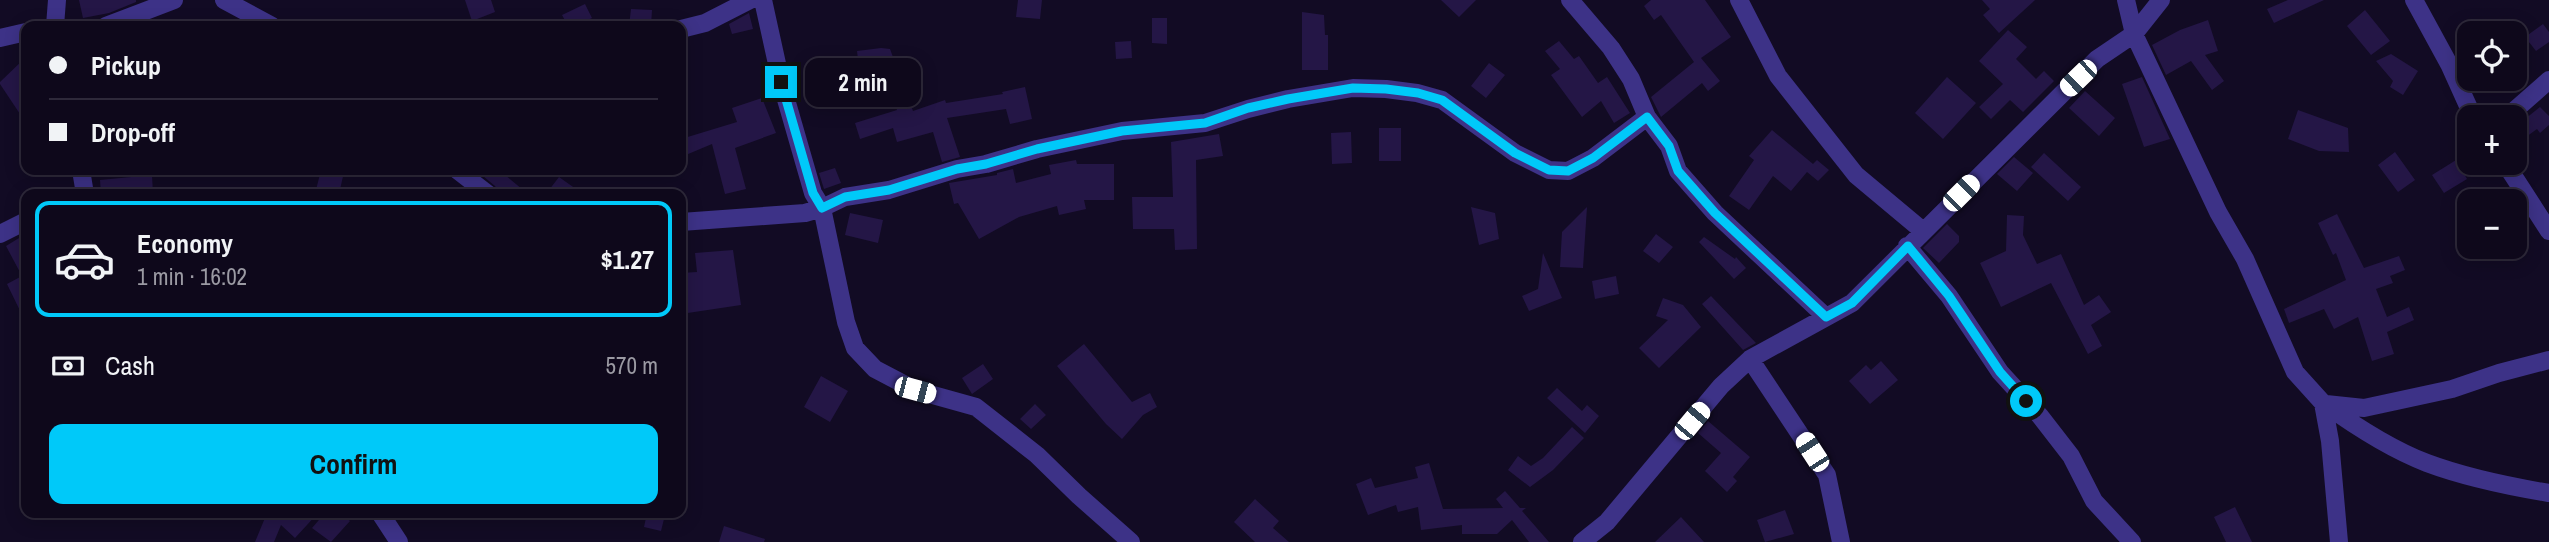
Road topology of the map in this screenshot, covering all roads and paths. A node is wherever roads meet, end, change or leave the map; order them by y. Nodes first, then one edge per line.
1 (57, 0) edge
2 (174, 0) edge
3 (224, 0) edge
4 (750, 0) edge
5 (763, 0) edge
6 (1570, 0) edge
7 (1739, 0) edge
8 (2126, 0) edge
9 (2161, 0) edge
10 (2414, 0) edge
11 (55, 21) edge
12 (119, 21) edge
13 (263, 21) edge
14 (686, 28) edge
15 (1, 32) edge
16 (21, 32) edge
17 (2134, 34) junction
18 (2549, 80) edge
19 (2468, 105) edge
20 (2521, 105) edge
21 (1647, 117) junction
22 (463, 175) edge
23 (2513, 175) edge
24 (482, 189) edge
25 (822, 208) junction
26 (686, 222) edge
27 (21, 224) edge
28 (1923, 231) junction
29 (2549, 231) edge
30 (0, 234) edge
31 (1908, 246) junction
32 (1826, 317) junction
33 (1750, 359) junction
34 (2549, 360) edge
35 (2323, 403) junction
36 (2549, 493) edge
37 (383, 518) edge
38 (399, 542) edge
39 (1131, 542) edge
40 (1582, 542) edge
41 (1841, 542) edge
42 (2132, 542) edge
43 (2339, 542) edge

1 - 11 street
2 - 12 street
3 - 13 street
4 - 14 street
5 - 25 street
6 - 21 street
7 - 28 street
8 - 17 street
9 - 17 street
10 - 19 street
15 - 16 street
17 - 28 street
17 - 35 street
18 - 20 street
21 - 25 street
21 - 32 street
22 - 24 street
23 - 29 street
25 - 26 street
25 - 39 street
27 - 30 street
28 - 31 street
31 - 32 street
31 - 42 street
32 - 33 street
33 - 40 street
33 - 41 street
34 - 35 street
35 - 36 street
35 - 43 street
37 - 38 street

